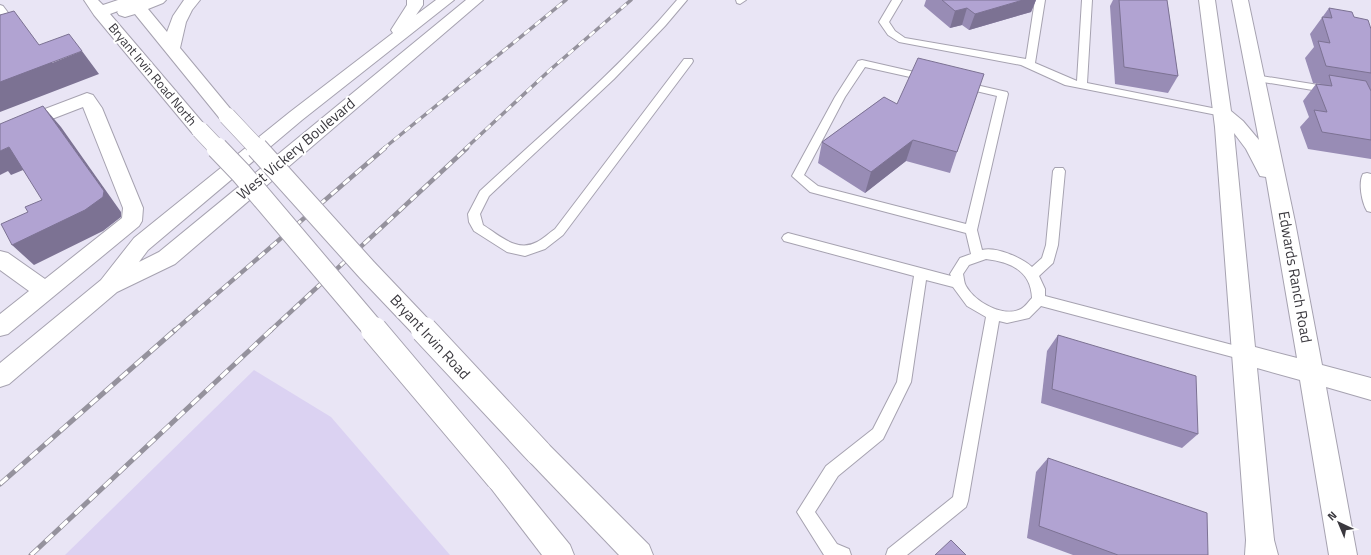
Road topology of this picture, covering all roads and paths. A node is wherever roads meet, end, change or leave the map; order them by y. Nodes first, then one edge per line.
1 (158, 0) edge
2 (192, 0) edge
3 (415, 0) edge
4 (446, 0) edge
5 (475, 0) edge
6 (682, 0) edge
7 (897, 0) edge
8 (1040, 0) edge
9 (1087, 0) edge
10 (1207, 0) edge
11 (1240, 0) edge
12 (135, 4) edge
13 (0, 8) edge
14 (99, 10) edge
15 (0, 28) edge
16 (172, 47) junction
17 (688, 61) dead end
18 (1030, 64) junction
19 (1255, 78) junction
20 (940, 80) edge
21 (340, 84) junction
22 (956, 84) edge
23 (1082, 85) junction
24 (1340, 92) edge
25 (1222, 113) junction
26 (227, 116) joint
27 (0, 133) edge
28 (1059, 172) dead end
29 (1371, 178) edge
30 (1280, 196) junction
31 (1371, 208) edge
32 (971, 230) junction
33 (788, 238) dead end
34 (977, 255) junction
35 (0, 259) edge
36 (921, 273) junction
37 (1032, 275) junction
38 (958, 283) junction
39 (109, 286) junction
40 (46, 290) junction
41 (1039, 300) junction
42 (993, 314) junction
43 (0, 327) edge
44 (1244, 354) junction
45 (1312, 372) junction
46 (0, 377) edge
47 (1371, 389) edge
48 (1261, 550) edge
49 (560, 555) edge
50 (639, 555) edge
51 (843, 555) edge
52 (894, 555) edge
53 (1343, 555) edge

1 - 12 main road
2 - 16 main road
3 - 21 main road
4 - 21 main road, West Vickery Boulevard
5 - 39 main road, West Vickery Boulevard
6 - 17 lane
7 - 18 lane
8 - 18 lane
9 - 23 lane
10 - 25 main road
11 - 19 main road, Edwards Ranch Road
12 - 14 main road
12 - 16 main road, Bryant Irvin Road North
13 - 15 lane
14 - 49 main road, Bryant Irvin Road North, bridge
16 - 26 main road, Bryant Irvin Road North
18 - 23 lane
19 - 24 lane
19 - 30 main road, Edwards Ranch Road
20 - 32 lane
21 - 39 main road, West Vickery Boulevard
22 - 32 lane
23 - 25 lane
25 - 30 main road
25 - 44 main road
26 - 50 main road, Bryant Irvin Road, bridge
27 - 40 main road
28 - 37 lane
29 - 31 lane
30 - 45 main road, Edwards Ranch Road
32 - 34 lane
33 - 36 lane
34 - 37 lane
34 - 38 lane
35 - 40 main road
36 - 38 lane
36 - 51 lane
37 - 41 lane
38 - 42 lane
39 - 46 main road, West Vickery Boulevard
40 - 43 main road
41 - 42 lane
41 - 44 lane
42 - 52 lane
44 - 45 main road
44 - 48 main road
45 - 47 main road
45 - 53 main road, Edwards Ranch Road

